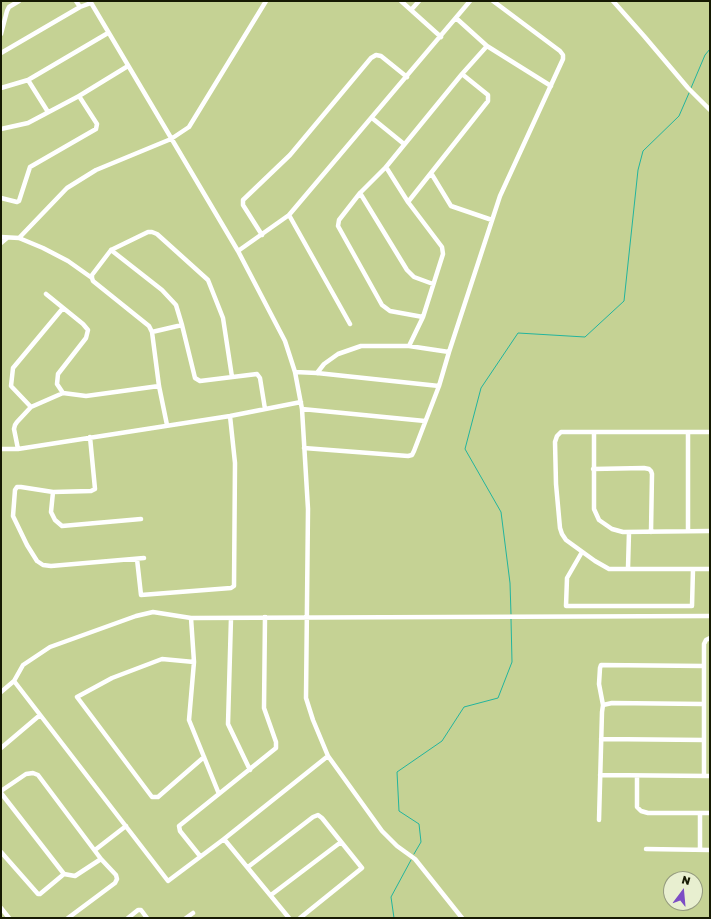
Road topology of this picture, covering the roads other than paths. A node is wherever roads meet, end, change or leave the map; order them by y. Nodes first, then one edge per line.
1 (19, 1) edge
2 (76, 1) edge
3 (266, 1) edge
4 (401, 1) edge
5 (419, 1) edge
6 (470, 1) edge
7 (493, 1) edge
8 (613, 1) edge
9 (91, 2) edge
10 (80, 7) junction
11 (411, 10) junction
12 (456, 18) junction
13 (108, 33) junction
14 (1, 34) edge
15 (441, 37) junction
16 (487, 46) junction
17 (1, 53) edge
18 (128, 66) junction
19 (462, 74) junction
20 (407, 77) junction
21 (28, 80) junction
22 (551, 86) junction
23 (1, 88) edge
24 (79, 96) junction
25 (710, 110) edge
26 (48, 112) junction
27 (372, 118) junction
28 (1, 129) edge
29 (170, 139) junction
30 (404, 144) junction
31 (386, 167) junction
32 (431, 173) junction
33 (360, 193) junction
34 (1, 198) edge
35 (408, 202) junction
36 (289, 215) junction
37 (492, 220) junction
38 (262, 235) junction
39 (1, 237) edge
40 (7, 238) junction
41 (19, 238) junction
42 (1, 244) edge
43 (111, 250) junction
44 (238, 251) junction
45 (92, 278) junction
46 (433, 284) junction
47 (46, 294) dead end
48 (63, 308) junction
49 (423, 317) junction
50 (350, 324) dead end
51 (182, 325) junction
52 (152, 332) junction
53 (409, 346) junction
54 (449, 352) junction
55 (295, 372) junction
56 (317, 373) junction
57 (232, 377) junction
58 (159, 386) junction
59 (439, 386) junction
60 (63, 393) junction
61 (301, 402) junction
62 (31, 407) junction
63 (265, 409) junction
64 (302, 409) junction
65 (230, 416) junction
66 (425, 421) junction
67 (167, 425) junction
68 (594, 432) junction
69 (710, 432) edge
70 (688, 433) junction
71 (90, 437) junction
72 (304, 448) junction
73 (1, 449) edge
74 (18, 449) junction
75 (593, 469) junction
76 (53, 492) junction
77 (141, 519) dead end
78 (688, 531) junction
79 (710, 531) edge
80 (629, 532) junction
81 (651, 532) junction
82 (582, 552) junction
83 (144, 558) dead end
84 (137, 559) junction
85 (628, 568) junction
86 (693, 568) junction
87 (710, 569) edge
88 (566, 606) junction
89 (565, 616) junction
90 (710, 616) edge
91 (265, 617) junction
92 (191, 618) junction
93 (231, 618) junction
94 (308, 618) junction
95 (710, 638) edge
96 (194, 662) junction
97 (704, 666) junction
98 (14, 681) junction
99 (1, 692) edge
100 (704, 704) junction
101 (603, 705) junction
102 (40, 715) junction
103 (601, 739) junction
104 (704, 740) junction
105 (1, 748) edge
106 (328, 756) junction
107 (204, 758) junction
108 (250, 770) junction
109 (600, 775) junction
110 (637, 776) junction
111 (704, 776) junction
112 (710, 776) edge
113 (1, 792) edge
114 (219, 794) junction
115 (700, 813) junction
116 (710, 813) edge
117 (599, 820) dead end
118 (126, 826) junction
119 (224, 839) junction
120 (341, 842) junction
121 (646, 849) dead end
122 (95, 850) junction
123 (700, 850) junction
124 (710, 850) edge
125 (1, 852) edge
126 (200, 856) junction
127 (101, 859) junction
128 (248, 868) junction
129 (64, 874) junction
130 (271, 895) junction
131 (1, 908) edge
132 (193, 913) dead end
133 (9, 918) edge
134 (68, 918) edge
135 (128, 918) edge
136 (147, 918) edge
137 (186, 918) edge
138 (289, 918) edge
139 (300, 918) edge
140 (462, 918) edge

1 - 14 street
2 - 10 street
3 - 29 street
4 - 11 street
5 - 11 street
6 - 12 street
7 - 22 street
8 - 25 street
9 - 10 street
9 - 13 street
10 - 17 street
11 - 15 street
12 - 15 street
12 - 16 street
13 - 18 street
13 - 21 street
15 - 20 street
16 - 19 street
16 - 22 street
18 - 24 street
18 - 29 street
19 - 30 street
19 - 32 street
20 - 27 street
20 - 38 street
21 - 23 street
21 - 26 street
22 - 37 street
24 - 26 street
24 - 34 street
26 - 28 street
27 - 30 street
27 - 36 street
29 - 41 street
29 - 44 street
30 - 31 street
31 - 33 street
31 - 35 street
32 - 35 street
32 - 37 street
33 - 46 street
33 - 49 street
35 - 46 street
36 - 38 street
36 - 50 street
37 - 54 street
38 - 44 street
39 - 40 street
40 - 41 street
40 - 42 street
41 - 45 street
43 - 45 street
43 - 51 street
43 - 57 street
44 - 55 street
45 - 52 street
46 - 49 street
47 - 48 street
48 - 60 street
48 - 62 street
49 - 53 street
51 - 52 street
51 - 57 street
52 - 58 street
53 - 54 street
53 - 56 street
54 - 59 street
55 - 56 street
55 - 61 street
56 - 59 street
57 - 63 street
58 - 60 street
58 - 67 street
59 - 66 street
60 - 62 street
61 - 63 street
61 - 64 street
62 - 74 street
63 - 65 street
64 - 66 street
64 - 72 street
65 - 67 street
65 - 84 street
66 - 72 street
67 - 71 street
68 - 70 street
68 - 75 street
68 - 82 street
69 - 70 street
70 - 78 street
71 - 74 street
71 - 76 street
72 - 94 street
73 - 74 street
75 - 80 street
75 - 81 street
76 - 77 street
76 - 84 street
78 - 79 street
78 - 81 street
80 - 81 street
80 - 85 street
82 - 85 street
82 - 88 street
83 - 84 street
85 - 86 street
86 - 87 street
86 - 88 street
88 - 89 street
89 - 90 street
89 - 94 street
91 - 93 street
91 - 94 street
91 - 108 street
92 - 93 street
92 - 96 street
92 - 98 street
93 - 108 street
94 - 106 street
95 - 97 street
96 - 107 street
96 - 107 street
97 - 100 street
97 - 101 street
98 - 99 street
98 - 102 street
100 - 101 street
100 - 104 street
101 - 103 street
102 - 105 street
102 - 118 street
103 - 104 street
103 - 109 street
104 - 111 street
106 - 119 street
106 - 140 street
107 - 114 street
108 - 114 street
109 - 110 street
109 - 117 street
110 - 111 street
110 - 115 street
111 - 112 street
113 - 122 street
113 - 129 street
114 - 126 street
115 - 116 street
115 - 123 street
118 - 122 street
118 - 126 street
119 - 126 street
119 - 128 street
120 - 128 street
120 - 130 street
120 - 139 street
121 - 123 street
122 - 127 street
123 - 124 street
125 - 129 street
127 - 129 street
127 - 134 street
128 - 130 street
130 - 138 street
131 - 133 street
132 - 137 street
135 - 136 street

